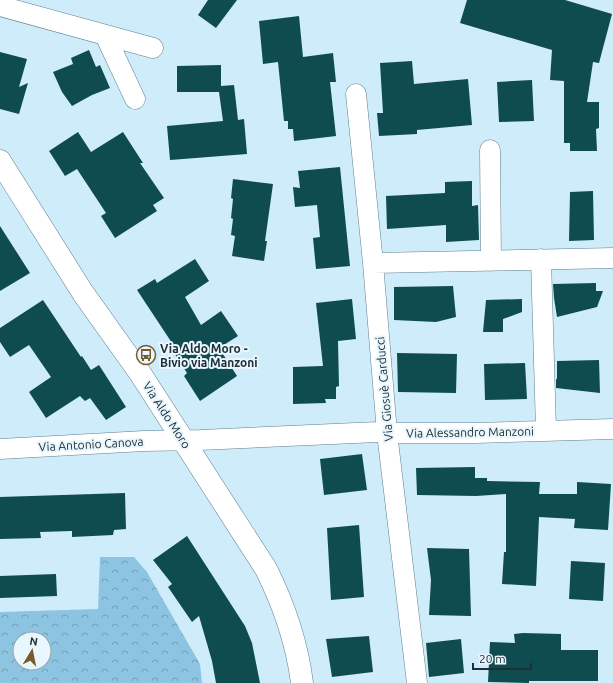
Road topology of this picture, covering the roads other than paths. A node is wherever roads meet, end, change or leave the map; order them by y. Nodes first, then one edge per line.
1 (0, 6) edge
2 (106, 35) junction
3 (153, 48) dead end
4 (356, 94) dead end
5 (136, 99) dead end
6 (490, 150) dead end
7 (0, 161) edge
8 (612, 252) edge
9 (541, 259) junction
10 (491, 261) junction
11 (373, 263) junction
12 (613, 428) edge
13 (546, 430) junction
14 (387, 433) junction
15 (183, 441) junction
16 (0, 448) edge
17 (302, 683) edge
18 (418, 683) edge

1 - 2 street
2 - 3 street
2 - 5 street
4 - 11 street, Via Giosuè Carducci
6 - 10 street
7 - 15 street, Via Aldo Moro
8 - 9 street
9 - 10 street
9 - 13 street
10 - 11 street
11 - 14 street, Via Giosuè Carducci
12 - 13 street, Via Alessandro Manzoni
13 - 14 street, Via Alessandro Manzoni
14 - 15 street, Via Alessandro Manzoni
14 - 18 street, Via Giosuè Carducci
15 - 16 street, Via Antonio Canova
15 - 17 street, Via Aldo Moro

